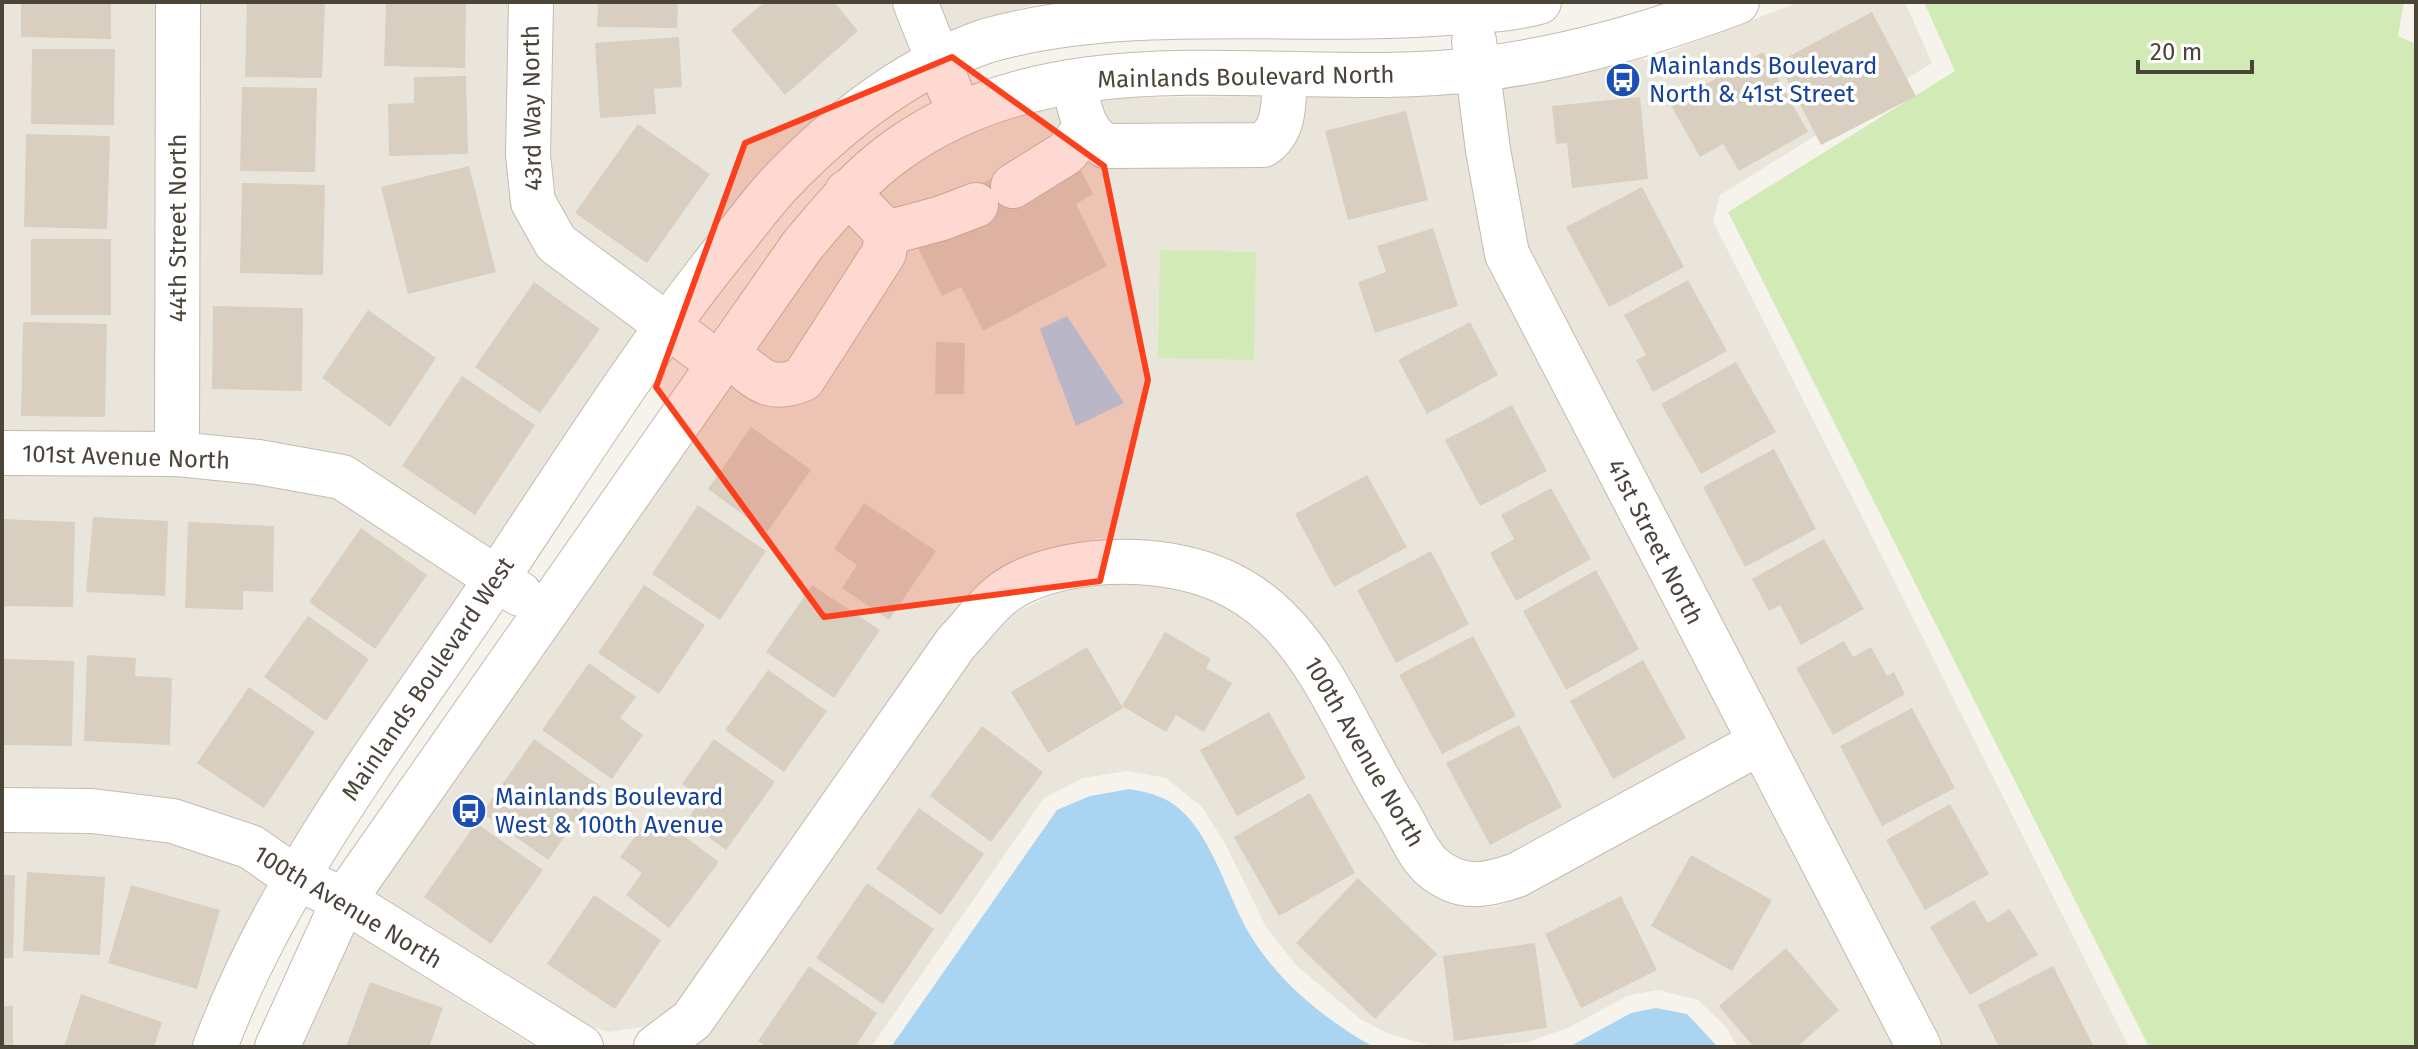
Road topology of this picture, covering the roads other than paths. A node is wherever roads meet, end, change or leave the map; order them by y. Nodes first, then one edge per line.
1 (178, 2) edge
2 (531, 2) edge
3 (915, 2) edge
4 (1539, 2) edge
5 (1737, 2) edge
6 (1242, 9) edge
7 (1469, 12) junction
8 (1650, 17) edge
9 (939, 61) junction
10 (1478, 70) junction
11 (1242, 74) junction
12 (1285, 74) junction
13 (1074, 82) junction
14 (960, 114) junction
15 (1086, 128) junction
16 (847, 192) junction
17 (887, 233) junction
18 (666, 325) junction
19 (723, 359) junction
20 (2, 453) edge
21 (177, 454) junction
22 (497, 578) junction
23 (546, 610) junction
24 (1759, 743) junction
25 (2, 810) edge
26 (294, 877) junction
27 (344, 900) junction
28 (215, 1047) edge
29 (277, 1047) edge
30 (581, 1047) edge
31 (656, 1047) edge
32 (1919, 1047) edge

1 - 21 street, 44th Street North
2 - 18 street, 43rd Way North
3 - 9 street
4 - 7 street
5 - 8 street, Mainlands Boulevard North
6 - 7 street
6 - 9 street
6 - 11 street
7 - 10 street, 41st Street North
8 - 10 street, Mainlands Boulevard North
9 - 14 street
9 - 18 street
10 - 12 street, Mainlands Boulevard North
10 - 24 street, 41st Street North
11 - 12 street, Mainlands Boulevard North
11 - 13 street, Mainlands Boulevard North
12 - 15 street
13 - 14 street, Mainlands Boulevard North
13 - 15 street
14 - 16 street, Mainlands Boulevard North
15 - 17 street
16 - 17 street
16 - 19 street, Mainlands Boulevard North
17 - 19 street, 43rd Way North
18 - 19 street, 43rd Way North
18 - 22 street, Mainlands Boulevard West
19 - 23 street
20 - 21 street, 101st Avenue North
21 - 22 street, 101st Avenue North
22 - 23 street, 101st Avenue North
22 - 26 street, Mainlands Boulevard West
23 - 27 street
24 - 31 street, 100th Avenue North
24 - 32 street, 41st Street North
25 - 26 street, 100th Avenue North
26 - 27 street, 100th Avenue North
26 - 28 street, Mainlands Boulevard West
27 - 29 street
27 - 30 street, 100th Avenue North

